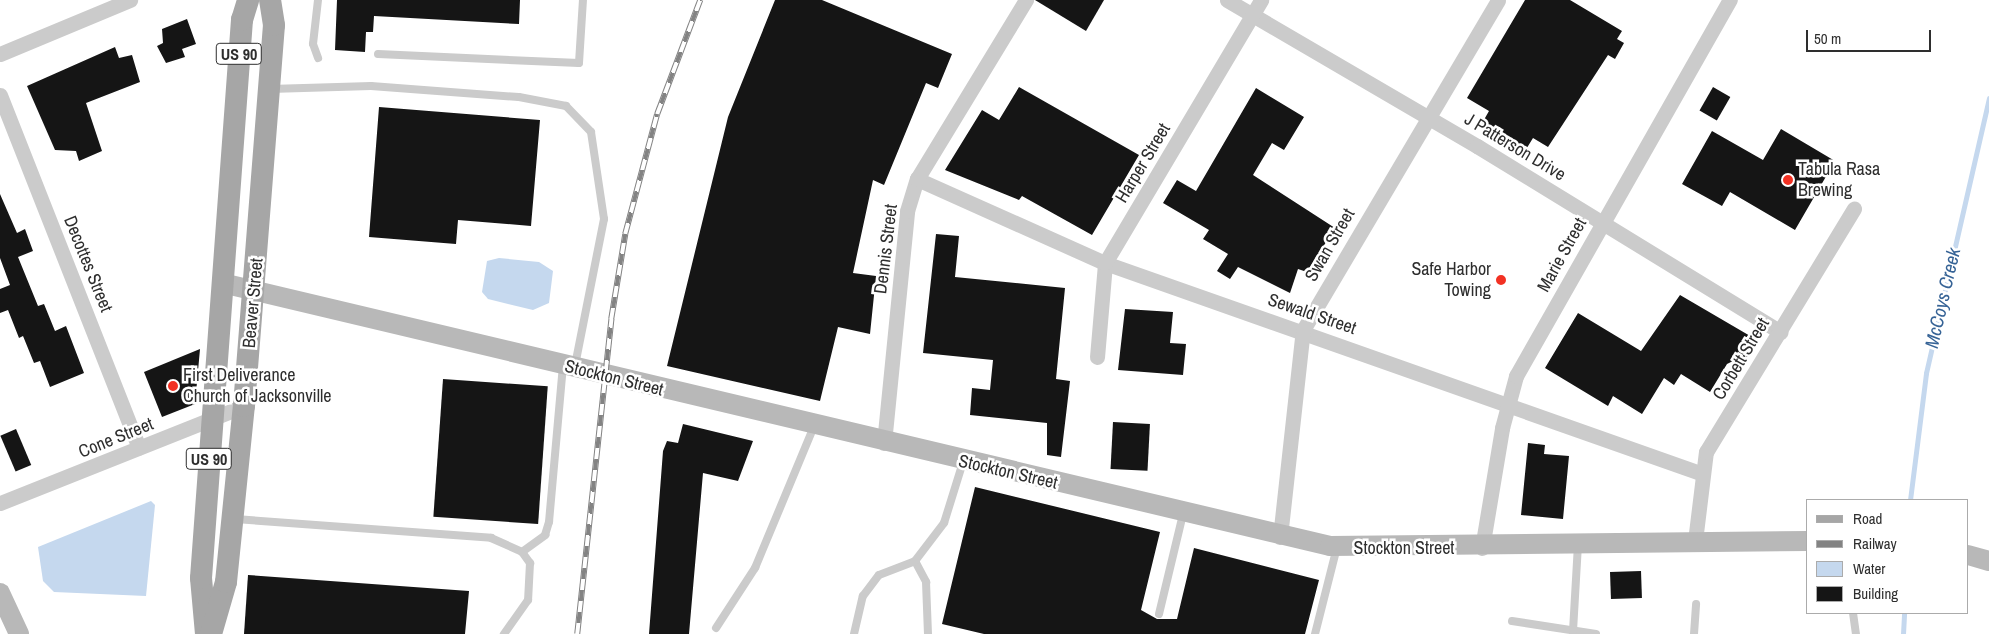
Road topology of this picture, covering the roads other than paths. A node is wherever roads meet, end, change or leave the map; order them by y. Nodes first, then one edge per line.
1 (130, 0) edge
2 (248, 0) edge
3 (270, 0) edge
4 (318, 0) edge
5 (583, 0) edge
6 (1026, 0) edge
7 (1227, 0) edge
8 (1261, 0) edge
9 (1498, 0) edge
10 (1730, 0) edge
11 (1252, 14) junction
12 (0, 54) edge
13 (378, 54) dead end
14 (318, 58) dead end
15 (270, 89) junction
16 (0, 96) edge
17 (1428, 117) junction
18 (917, 179) junction
19 (1854, 209) dead end
20 (1602, 222) junction
21 (1105, 263) junction
22 (222, 283) junction
23 (254, 291) junction
24 (1303, 330) junction
25 (1780, 332) junction
26 (1097, 357) dead end
27 (569, 367) junction
28 (1506, 405) junction
29 (244, 406) junction
30 (211, 421) junction
31 (814, 426) junction
32 (884, 443) junction
33 (139, 448) junction
34 (964, 462) junction
35 (1700, 472) junction
36 (0, 503) edge
37 (1183, 514) junction
38 (205, 516) junction
39 (233, 519) junction
40 (1280, 537) junction
41 (1695, 541) junction
42 (1806, 541) edge
43 (1578, 545) junction
44 (1337, 547) junction
45 (1482, 548) junction
46 (522, 552) junction
47 (1969, 555) edge
48 (915, 561) junction
49 (1989, 561) edge
50 (0, 593) edge
51 (1696, 604) dead end
52 (1159, 614) dead end
53 (1853, 614) edge
54 (1512, 622) dead end
55 (716, 628) dead end
56 (1573, 631) junction
57 (19, 634) edge
58 (206, 634) edge
59 (212, 634) edge
60 (504, 634) edge
61 (854, 634) edge
62 (928, 634) edge
63 (1315, 634) edge
64 (1596, 634) edge
65 (1694, 634) edge
66 (1856, 634) edge

1 - 12 street
2 - 22 main road, Beaver Street / US 90
3 - 15 main road, Beaver Street / US 90
4 - 14 lane
5 - 13 lane
6 - 18 street, Dennis Street
7 - 11 street, J Patterson Drive
8 - 11 street, Harper Street
9 - 17 street, Swan Street
10 - 20 street, Marie Street
11 - 17 street, J Patterson Drive
11 - 21 street, Harper Street
15 - 23 main road, Beaver Street / US 90
15 - 27 lane
16 - 33 street, Decottes Street
17 - 20 street, J Patterson Drive
17 - 24 street, Swan Street
18 - 21 street, Sewald Street
18 - 32 street, Dennis Street
19 - 25 street, Corbett Street
20 - 25 street, J Patterson Drive
20 - 28 street, Marie Street
21 - 24 street, Sewald Street
21 - 26 street, Harper Street
22 - 23 main road, Stockton Street
22 - 30 main road, Beaver Street / US 90
23 - 27 main road, Stockton Street
23 - 29 main road, Beaver Street / US 90
24 - 28 street, Sewald Street
24 - 40 street, Swan Street
25 - 35 street, Corbett Street
27 - 31 main road, Stockton Street
27 - 46 lane
28 - 35 street, Sewald Street
28 - 45 street, Marie Street
29 - 30 street, Cone Street
29 - 39 main road, Beaver Street / US 90
30 - 33 street, Cone Street
30 - 38 main road, Beaver Street / US 90
31 - 32 main road, Stockton Street
31 - 55 lane
32 - 34 main road, Stockton Street
33 - 36 street, Cone Street
34 - 37 main road, Stockton Street
34 - 48 lane
35 - 41 street, Corbett Street
37 - 40 main road, Stockton Street
37 - 52 lane
38 - 39 street
38 - 58 main road, Beaver Street / US 90
39 - 46 lane
39 - 59 main road, Beaver Street / US 90
40 - 44 main road, Stockton Street
41 - 42 main road, Stockton Street
41 - 43 main road, Stockton Street
43 - 45 main road, Stockton Street
43 - 56 lane
44 - 45 main road, Stockton Street
44 - 63 lane
46 - 60 lane
47 - 49 main road
48 - 61 lane
48 - 62 lane
50 - 57 main road
51 - 65 lane
53 - 66 lane
54 - 56 lane
56 - 64 lane

